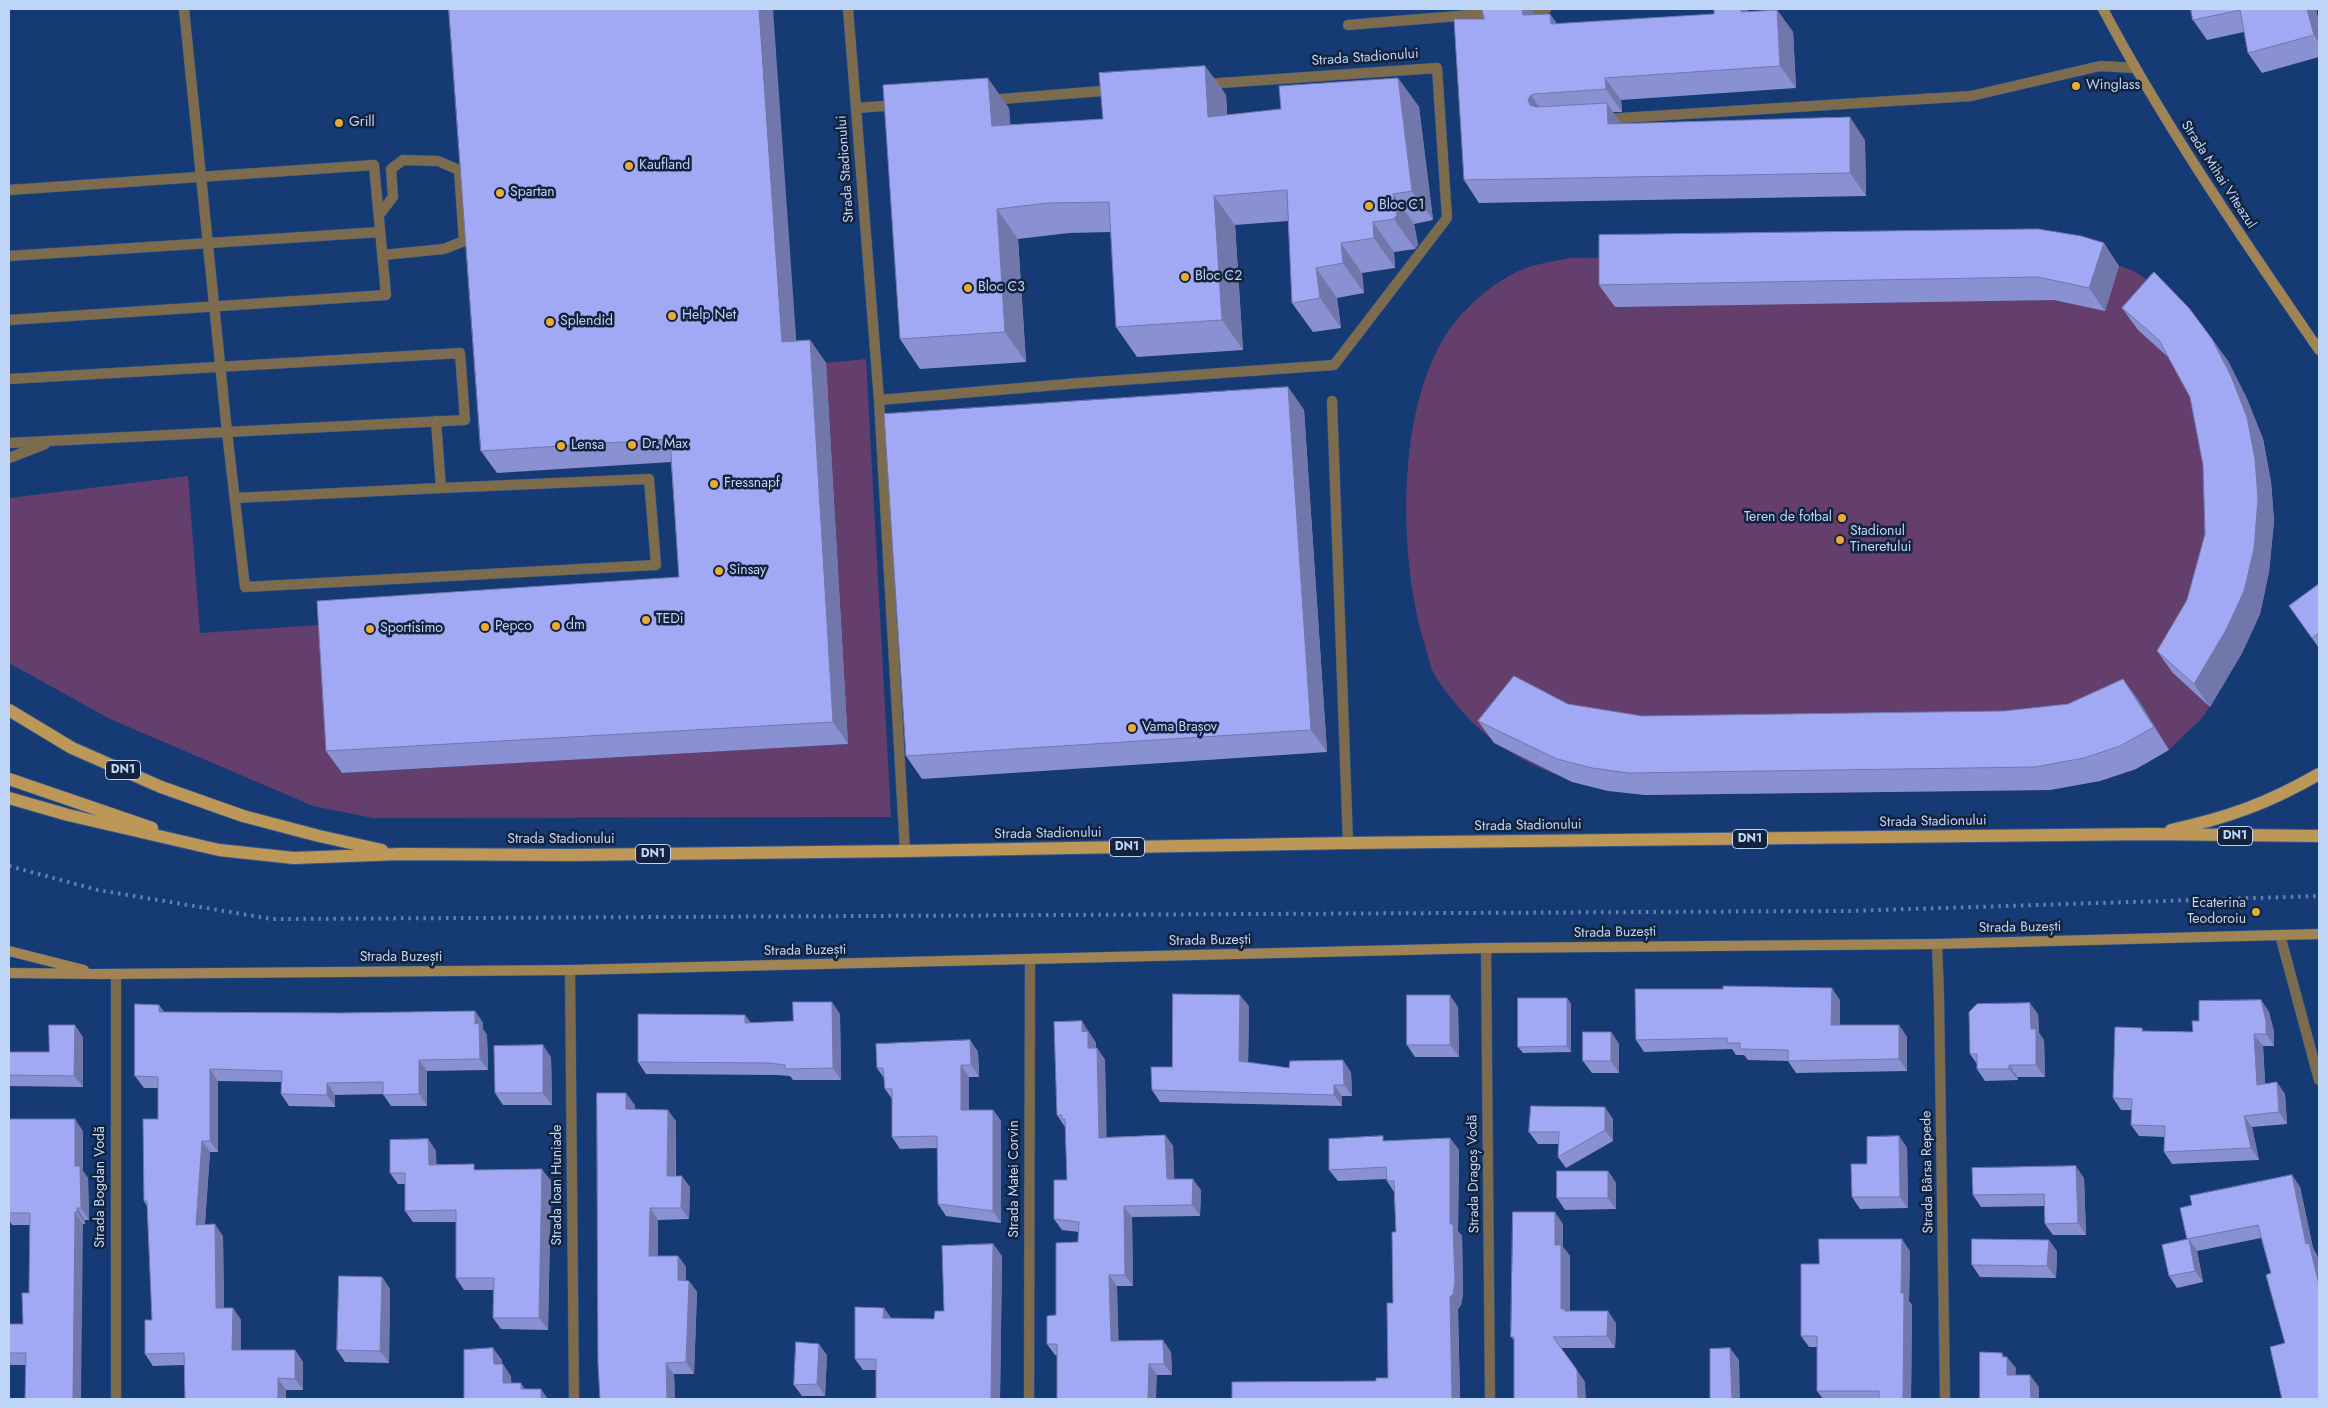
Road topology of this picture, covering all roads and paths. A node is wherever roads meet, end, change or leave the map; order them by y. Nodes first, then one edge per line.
1 (184, 9) edge
2 (848, 9) edge
3 (1546, 9) edge
4 (2103, 9) edge
5 (1348, 24) dead end
6 (2134, 68) junction
7 (1193, 85) edge
8 (1124, 89) edge
9 (975, 100) edge
10 (906, 105) edge
11 (856, 108) junction
12 (1590, 120) edge
13 (202, 176) junction
14 (9, 190) edge
15 (379, 215) junction
16 (380, 232) junction
17 (209, 244) junction
18 (383, 255) junction
19 (9, 256) edge
20 (215, 306) junction
21 (9, 320) edge
22 (2319, 350) edge
23 (221, 366) junction
24 (9, 379) edge
25 (879, 400) junction
26 (1332, 401) dead end
27 (436, 421) junction
28 (227, 432) junction
29 (56, 440) junction
30 (9, 443) edge
31 (9, 458) edge
32 (441, 488) junction
33 (235, 498) junction
34 (9, 710) edge
35 (2319, 774) edge
36 (9, 779) edge
37 (9, 798) edge
38 (2151, 834) junction
39 (2319, 836) edge
40 (1348, 843) junction
41 (218, 850) junction
42 (905, 851) junction
43 (401, 854) junction
44 (2319, 934) edge
45 (2280, 935) junction
46 (1937, 944) junction
47 (1486, 948) junction
48 (9, 951) edge
49 (1030, 959) junction
50 (570, 970) junction
51 (9, 973) edge
52 (102, 974) junction
53 (116, 974) junction
54 (2319, 1080) edge
55 (116, 1399) edge
56 (574, 1399) edge
57 (1030, 1399) edge
58 (1490, 1399) edge
59 (1945, 1399) edge

1 - 13 street
2 - 11 street
3 - 5 street
4 - 6 main road, Strada Mihai Viteazul
6 - 12 street
6 - 22 main road, Strada Mihai Viteazul
7 - 25 street, Strada Stadionului
8 - 9 street
10 - 11 street, Strada Stadionului
11 - 25 street, Strada Stadionului
13 - 14 street
13 - 15 street
13 - 17 street
15 - 16 street
15 - 18 street
16 - 17 street
16 - 18 street
17 - 19 street
17 - 20 street
18 - 20 street
20 - 21 street
20 - 23 street
23 - 24 street
23 - 27 street
23 - 28 street
25 - 42 street, Strada Stadionului
26 - 40 street
27 - 28 street
27 - 32 street
28 - 29 street
28 - 33 street
29 - 30 street
29 - 31 street
32 - 33 street
32 - 33 street
34 - 43 main road, DN1
35 - 38 main road, Strada Stadionului / DN1
36 - 41 main road
37 - 41 main road, DN1
38 - 39 main road, Strada Stadionului / DN1
38 - 40 main road, Strada Stadionului / DN1
40 - 42 main road, Strada Stadionului / DN1
41 - 43 main road, Strada Stadionului / DN1
42 - 43 main road, Strada Stadionului / DN1
44 - 45 main road, Strada Buzești
45 - 46 main road, Strada Buzești
45 - 54 street
46 - 47 main road, Strada Buzești
46 - 59 street, Strada Bârsa Repede
47 - 49 main road, Strada Buzești
47 - 58 street, Strada Dragoș Vodă
48 - 52 main road, Strada Buzești
49 - 50 main road, Strada Buzești
49 - 57 street, Strada Matei Corvin
50 - 53 main road, Strada Buzești
50 - 56 street, Strada Ioan Huniade
51 - 52 main road, Strada Buzești
52 - 53 main road, Strada Buzești
53 - 55 street, Strada Bogdan Vodă

